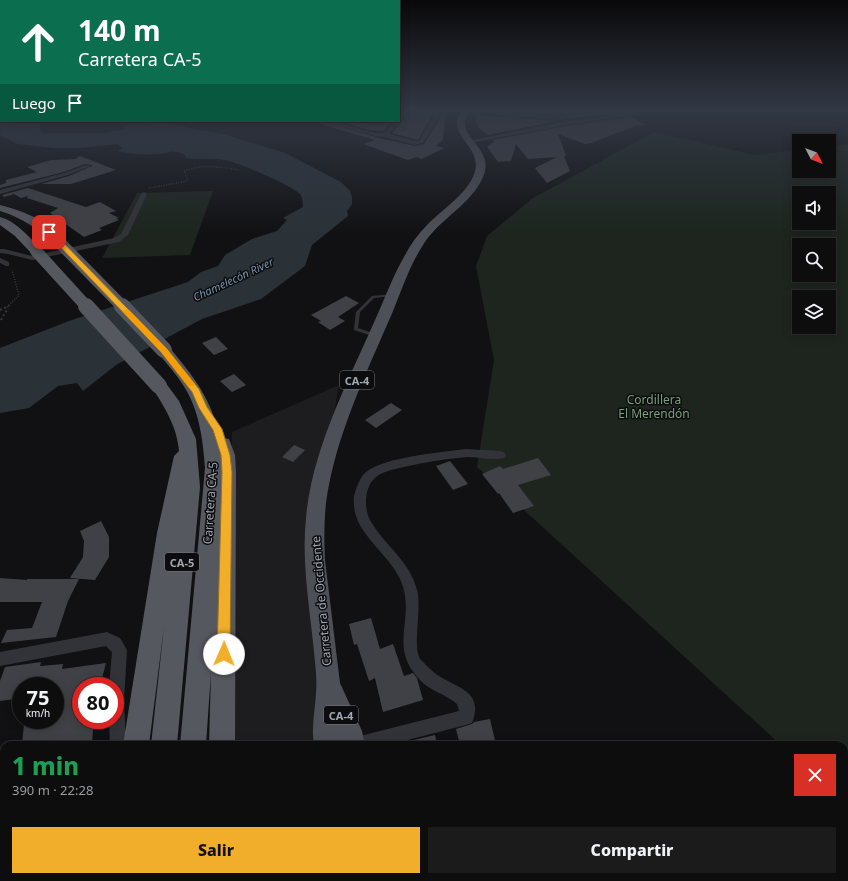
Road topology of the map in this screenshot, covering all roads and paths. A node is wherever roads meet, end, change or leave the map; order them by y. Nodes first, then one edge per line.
1 (478, 152) edge
2 (88, 166) dead end
3 (239, 170) dead end
4 (0, 192) edge
5 (144, 194) joint
6 (0, 208) edge
7 (0, 220) edge
8 (0, 251) edge
9 (3, 262) edge
10 (392, 295) junction
11 (8, 307) junction
12 (0, 310) edge
13 (1, 320) dead end
14 (374, 335) junction
15 (204, 408) junction
16 (187, 440) junction
17 (500, 455) dead end
18 (0, 658) edge
19 (328, 685) junction
20 (118, 741) edge
21 (137, 741) edge
22 (164, 741) edge
23 (192, 741) edge
24 (222, 741) edge
25 (326, 741) edge
26 (351, 741) edge
27 (372, 741) edge

1 - 10 main road, Carretera de Occidente / CA-4
2 - 4 street
3 - 5 path
5 - 8 street
6 - 15 highway, Carretera CA-5 / CA-5, bridge
7 - 16 highway, Carretera CA-5 / CA-5, bridge
9 - 11 path
10 - 14 main road, Carretera de Occidente / CA-4
10 - 14 lane
11 - 12 path
11 - 13 path
14 - 19 main road, Carretera de Occidente / CA-4
15 - 23 highway, Carretera CA-5 / CA-5
15 - 24 highway
16 - 21 highway
16 - 22 highway, Carretera CA-5 / CA-5
17 - 27 street
18 - 20 street
19 - 25 main road, Carretera de Occidente / CA-4
19 - 26 main road, Carretera de Occidente / CA-4

